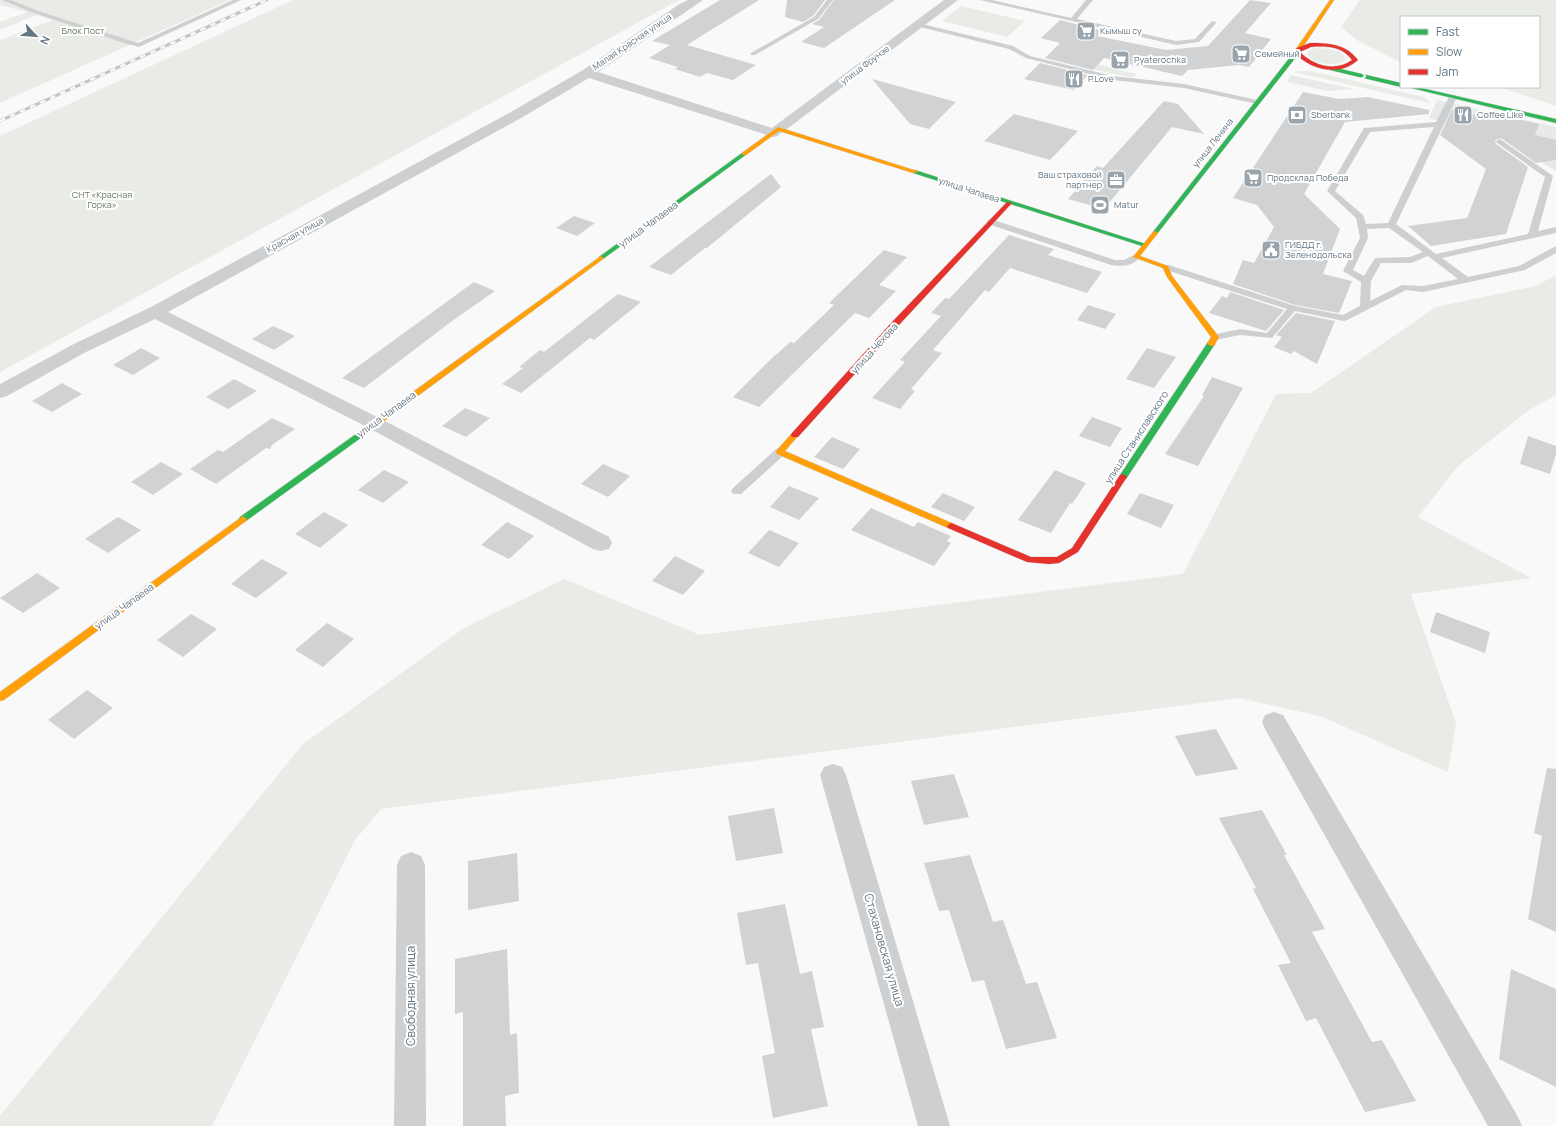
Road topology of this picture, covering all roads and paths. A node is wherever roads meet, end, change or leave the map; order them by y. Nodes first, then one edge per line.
1 (5, 0) edge
2 (238, 0) edge
3 (697, 0) edge
4 (830, 0) edge
5 (952, 0) edge
6 (983, 0) edge
7 (1090, 0) edge
8 (1331, 0) edge
9 (1320, 17) junction
10 (1072, 20) junction
11 (1214, 22) dead end
12 (918, 25) junction
13 (1344, 50) junction
14 (1298, 51) junction
15 (753, 54) dead end
16 (1354, 56) junction
17 (1367, 63) dead end
18 (1321, 66) junction
19 (1284, 67) junction
20 (1388, 72) dead end
21 (588, 73) junction
22 (1400, 77) edge
23 (1400, 85) edge
24 (1414, 88) edge
25 (1426, 88) edge
26 (1441, 94) junction
27 (1453, 97) junction
28 (1257, 102) junction
29 (1556, 122) edge
30 (1439, 124) junction
31 (775, 131) junction
32 (1500, 141) dead end
33 (1553, 176) edge
34 (1009, 203) junction
35 (991, 222) junction
36 (1392, 225) junction
37 (1362, 227) junction
38 (1556, 230) edge
39 (1532, 236) junction
40 (1144, 244) junction
41 (1556, 249) edge
42 (1432, 255) junction
43 (1136, 257) junction
44 (1166, 267) junction
45 (1466, 280) junction
46 (1366, 281) junction
47 (1293, 308) junction
48 (1365, 308) junction
49 (155, 312) junction
50 (1215, 337) junction
51 (0, 392) edge
52 (374, 423) junction
53 (780, 452) junction
54 (737, 491) dead end
55 (601, 543) dead end
56 (0, 697) edge
57 (1274, 722) dead end
58 (833, 775) dead end
59 (412, 865) dead end
60 (410, 1126) edge
61 (934, 1126) edge
62 (1506, 1126) edge

1 - 2 lane
3 - 21 street, Малая Красная улица
4 - 15 lane
5 - 12 street, улица Фрунзе
6 - 10 lane
7 - 10 lane
8 - 9 street, улица Ленина
9 - 13 street
9 - 14 street, улица Ленина
10 - 11 lane
12 - 28 lane
12 - 31 street, улица Фрунзе
13 - 14 street
13 - 16 street
14 - 18 street
14 - 19 street, улица Ленина
16 - 17 street
16 - 18 street
18 - 19 street
18 -> 23 street
19 - 28 street, улица Ленина
20 - 22 street
21 - 31 street, улица Чапаева
21 - 49 street, Красная улица
24 - 26 street
25 - 26 street
26 - 27 street
27 - 29 street
27 - 30 lane
28 - 40 street, улица Ленина
30 - 36 lane
30 - 37 lane
31 - 34 street, улица Чапаева
31 - 52 street, улица Чапаева
32 - 33 lane
33 - 39 lane
34 - 35 street, улица Чехова
34 - 40 street, улица Чапаева
35 - 43 lane
35 - 53 street, улица Чехова
36 - 37 lane
36 - 42 lane
37 - 46 lane
38 - 39 lane
39 - 42 lane
40 - 43 street, улица Ленина
41 - 45 lane
42 - 45 lane
42 - 46 lane
43 - 44 street
44 - 47 lane
44 - 50 street
45 - 48 lane
46 - 48 lane
47 - 48 lane
47 - 50 lane
49 - 51 street, Красная улица
49 - 52 street
50 - 53 street, улица Станиславского
52 - 55 street
52 - 56 street, улица Чапаева
53 - 54 lane, улица Чехова
57 - 62 street
58 - 61 street, Стахановская улица
59 - 60 street, Свободная улица

